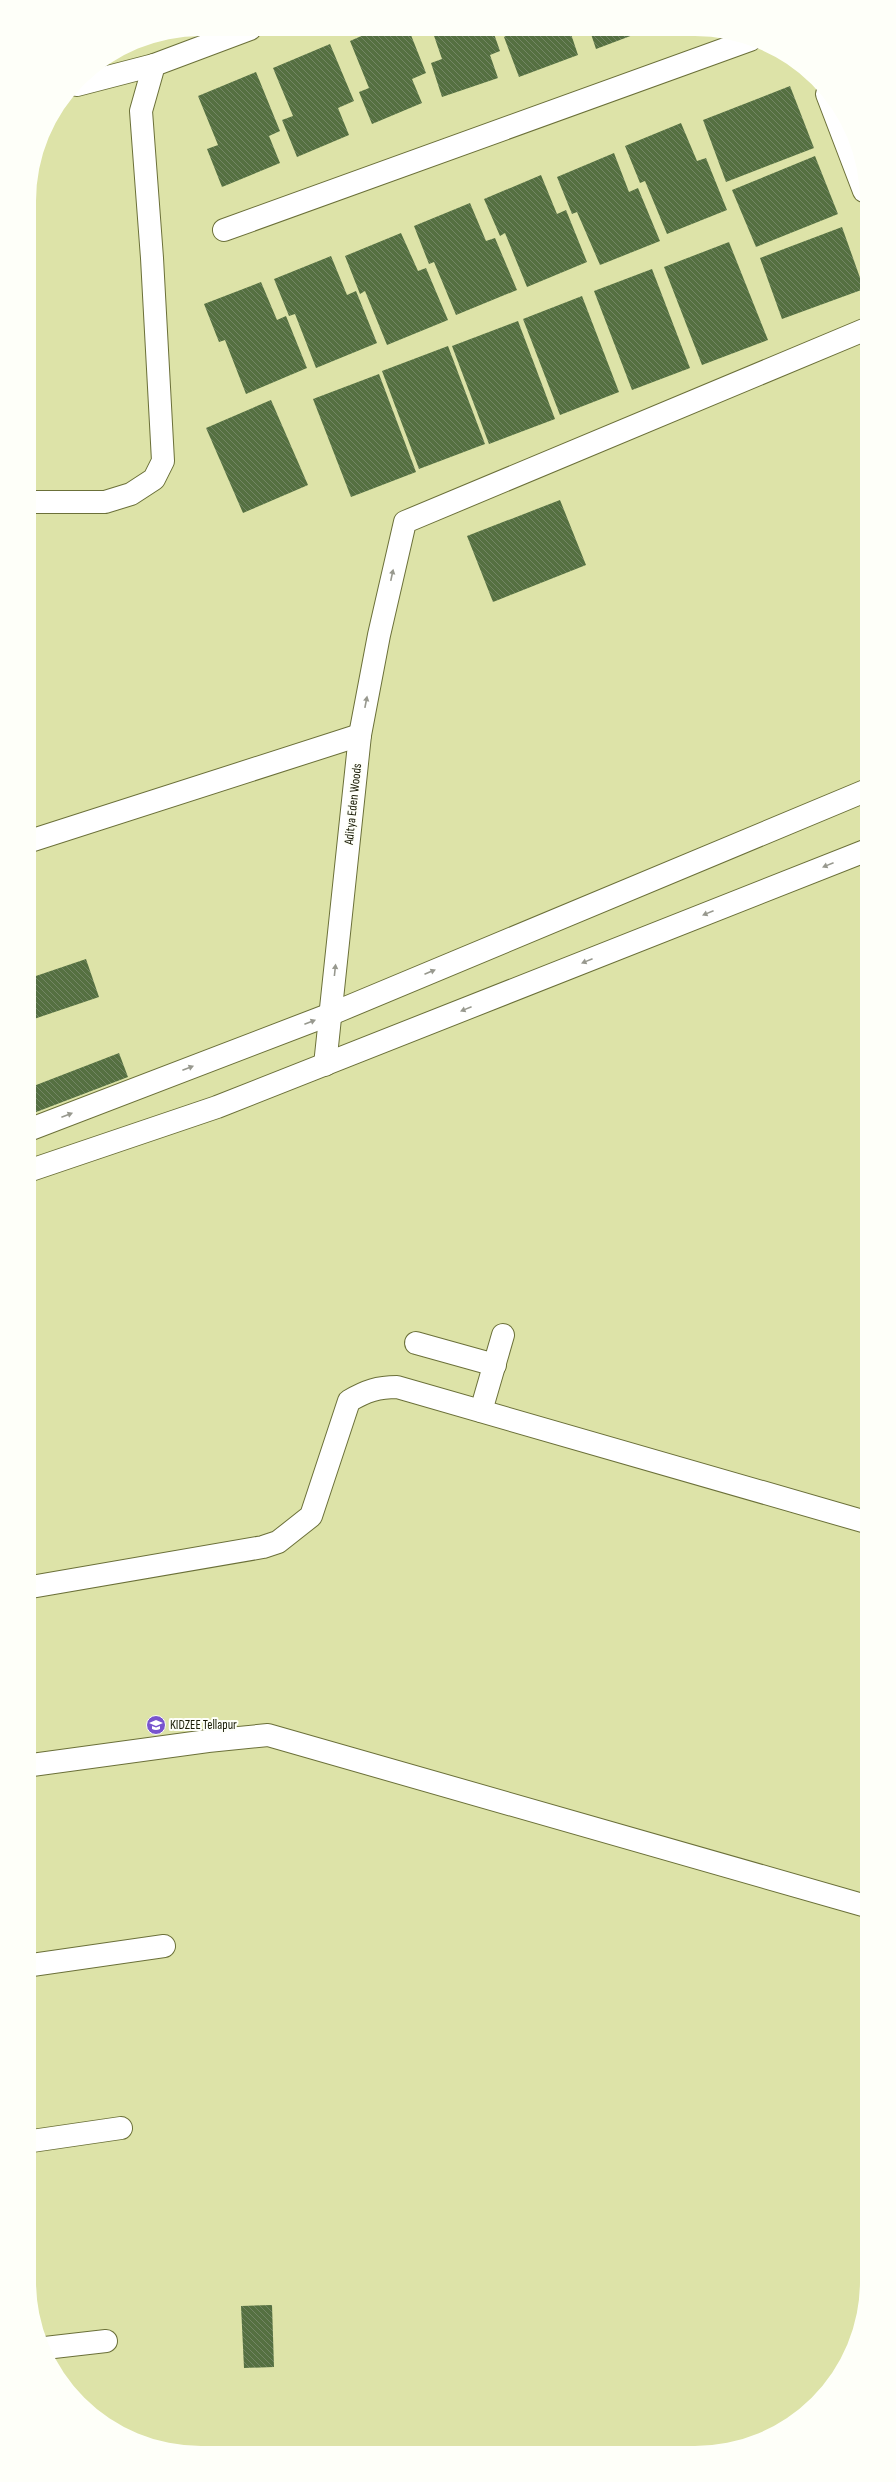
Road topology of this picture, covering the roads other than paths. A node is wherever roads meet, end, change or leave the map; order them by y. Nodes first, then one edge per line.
1 (216, 36) edge
2 (187, 42) edge
3 (742, 43) edge
4 (154, 65) junction
5 (85, 83) edge
6 (834, 111) edge
7 (859, 178) edge
8 (224, 230) dead end
9 (860, 332) edge
10 (36, 502) edge
11 (360, 735) junction
12 (860, 793) edge
13 (36, 839) edge
14 (860, 853) edge
15 (331, 1014) junction
16 (326, 1065) junction
17 (36, 1127) edge
18 (36, 1168) edge
19 (503, 1335) dead end
20 (416, 1343) dead end
21 (495, 1366) junction
22 (481, 1411) junction
23 (860, 1520) edge
24 (36, 1586) edge
25 (36, 1765) edge
26 (860, 1904) edge
27 (164, 1946) dead end
28 (36, 1964) edge
29 (121, 2128) dead end
30 (36, 2140) edge
31 (106, 2341) dead end
32 (50, 2347) edge

1 - 2 street
2 - 4 street
3 - 8 street
4 - 5 street
4 - 10 street
6 - 7 street
11 -> 9 street, Aditya Eden Woods
11 - 13 street
15 -> 11 street, Aditya Eden Woods
15 -> 12 street
14 -> 16 street
15 - 16 street, Aditya Eden Woods
17 -> 15 street
16 - 18 street
19 - 21 street
20 - 21 street
21 - 22 street
22 - 23 street
22 - 24 street
25 - 26 street
27 - 28 street
29 - 30 street
31 - 32 street

